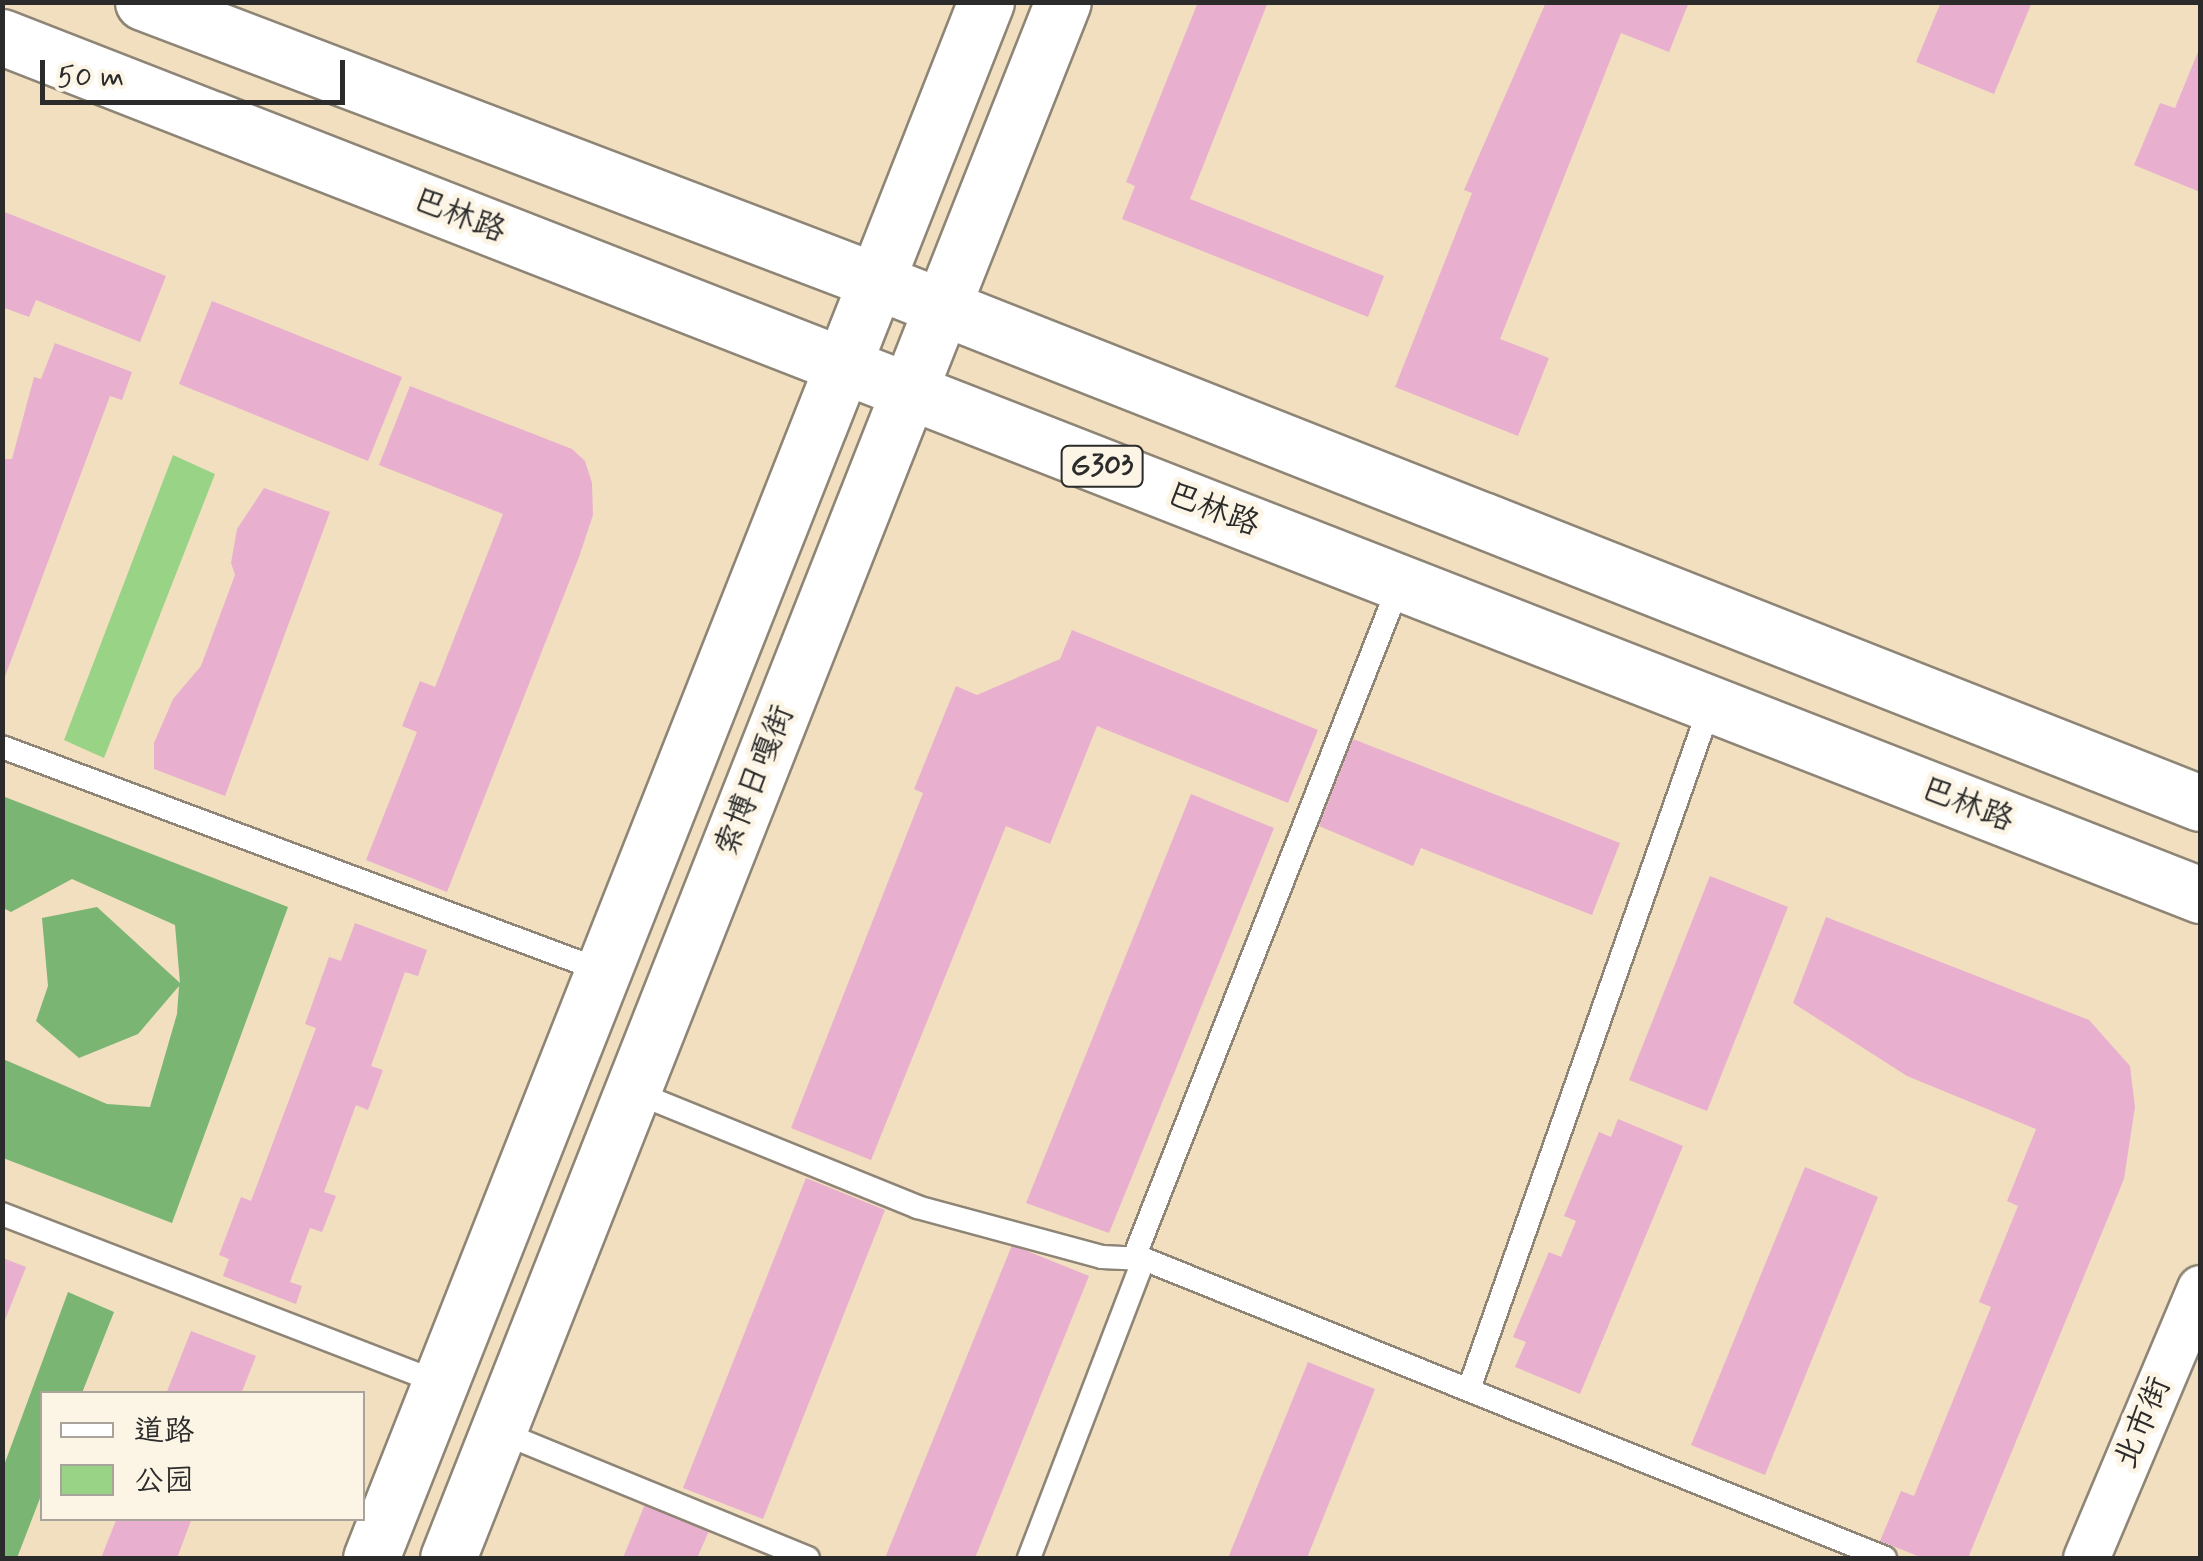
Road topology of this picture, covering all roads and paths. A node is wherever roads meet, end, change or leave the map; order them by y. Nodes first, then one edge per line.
1 (144, 2) edge
2 (986, 2) edge
3 (1063, 2) edge
4 (2, 38) edge
5 (876, 281) junction
6 (942, 307) junction
7 (842, 365) junction
8 (909, 391) junction
9 (1400, 583) junction
10 (1710, 706) junction
11 (2, 747) edge
12 (2200, 803) edge
13 (2200, 895) edge
14 (602, 971) junction
15 (632, 1091) junction
16 (2, 1214) edge
17 (1140, 1257) junction
18 (2200, 1288) edge
19 (440, 1383) junction
20 (1469, 1389) junction
21 (498, 1431) junction
22 (371, 1558) edge
23 (448, 1558) edge
24 (808, 1558) edge
25 (1029, 1558) edge
26 (1885, 1558) edge
27 (2086, 1558) edge

1 - 5 main road
2 - 5 main road
3 - 6 main road, 索博日嘎街
4 - 7 main road, 巴林路 / G303
5 - 6 main road
5 - 7 main road
6 - 8 main road, 索博日嘎街
6 - 12 main road
7 - 8 main road, 巴林路 / G303
7 - 14 main road
8 - 9 main road, 巴林路 / G303
8 - 15 main road, 索博日嘎街
9 - 10 main road, 巴林路 / G303
9 - 17 lane
10 - 13 main road, 巴林路 / G303
10 - 20 lane
11 - 14 lane
14 - 19 main road
15 - 17 lane
15 - 21 main road, 索博日嘎街
16 - 19 lane
17 - 20 lane
17 - 25 lane
18 - 27 street, 北市街
19 - 22 main road
20 - 26 lane
21 - 23 main road, 索博日嘎街
21 - 24 lane

